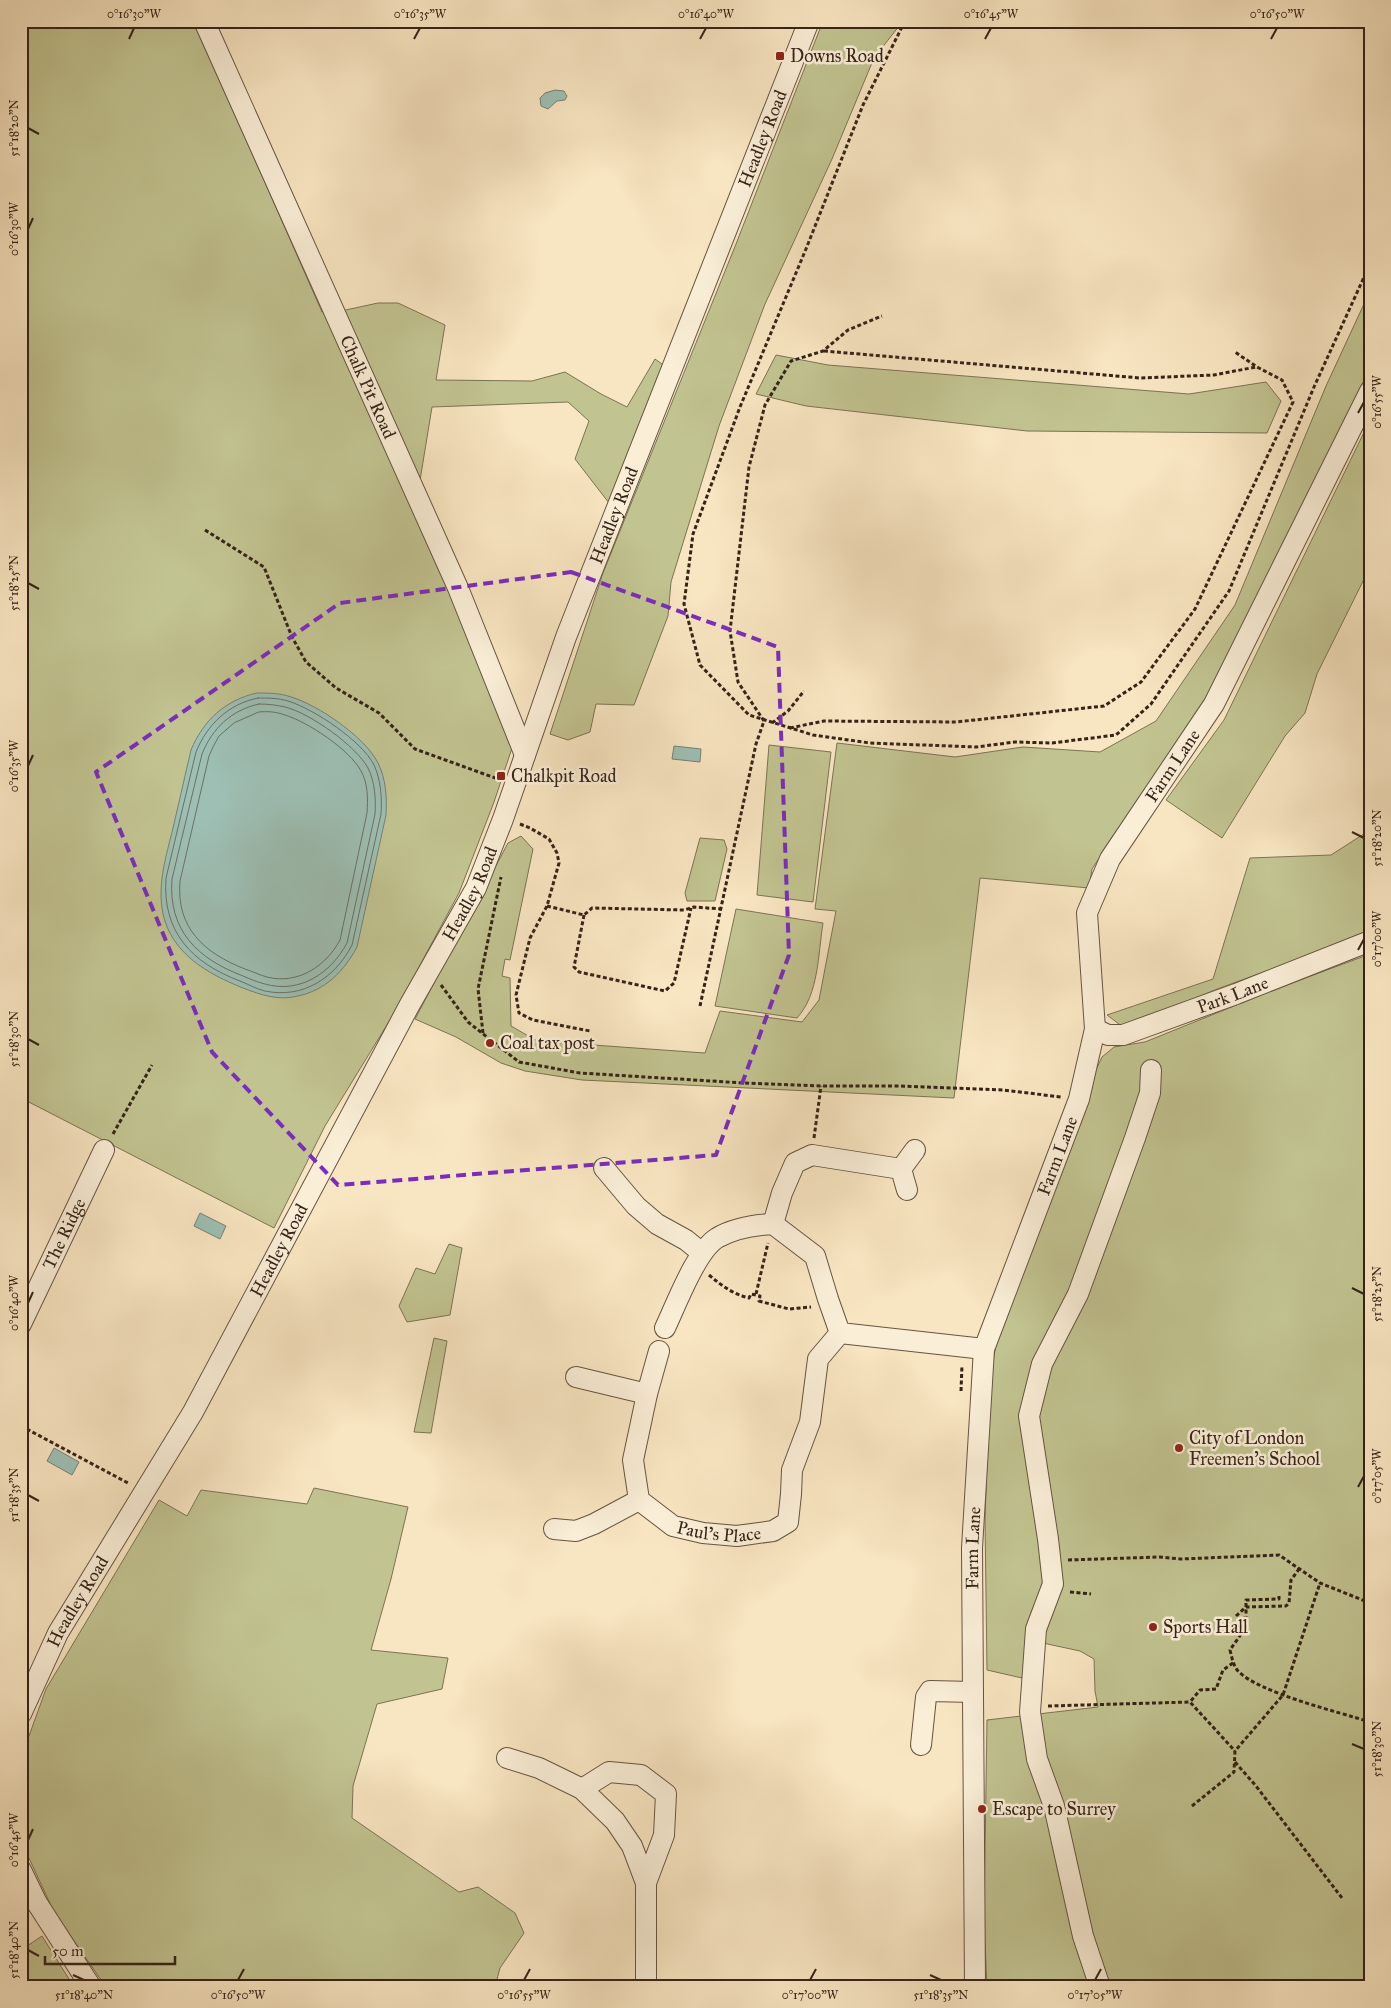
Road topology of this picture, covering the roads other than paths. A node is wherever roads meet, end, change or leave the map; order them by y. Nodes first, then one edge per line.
1 (204, 21) edge
2 (809, 21) edge
3 (1370, 391) edge
4 (525, 755) junction
5 (1370, 941) edge
6 (1095, 1029) junction
7 (1152, 1070) dead end
8 (104, 1150) road end
9 (916, 1150) dead end
10 (604, 1168) dead end
11 (901, 1169) junction
12 (907, 1190) dead end
13 (773, 1224) junction
14 (699, 1258) junction
15 (23, 1317) edge
16 (665, 1328) dead end
17 (840, 1333) junction
18 (984, 1349) junction
19 (659, 1351) dead end
20 (576, 1377) dead end
21 (647, 1394) junction
22 (639, 1500) junction
23 (554, 1529) dead end
24 (973, 1692) junction
25 (21, 1714) edge
26 (921, 1745) dead end
27 (507, 1758) dead end
28 (582, 1789) junction
29 (21, 1870) edge
30 (646, 1883) junction
31 (91, 1987) edge
32 (646, 1987) edge
33 (975, 1987) edge
34 (1100, 1987) edge

1 - 4 street, Chalk Pit Road
2 - 4 street, Headley Road
3 - 6 street, Farm Lane
4 - 25 street, Headley Road
5 - 6 street, Park Lane
6 - 18 street, Farm Lane
7 - 34 street
8 - 15 street, The Ridge
9 - 11 street
10 - 14 street
11 - 12 street
11 - 13 street
13 - 14 street
13 - 17 street
14 - 16 street
17 - 18 street
17 - 22 street, Paul's Place
18 - 24 street, Farm Lane
19 - 21 street
20 - 21 street
21 - 22 street
22 - 23 street
24 - 26 street
24 - 33 street, Farm Lane
27 - 28 street
28 - 30 street
28 - 30 street
29 - 31 street
30 - 32 street

